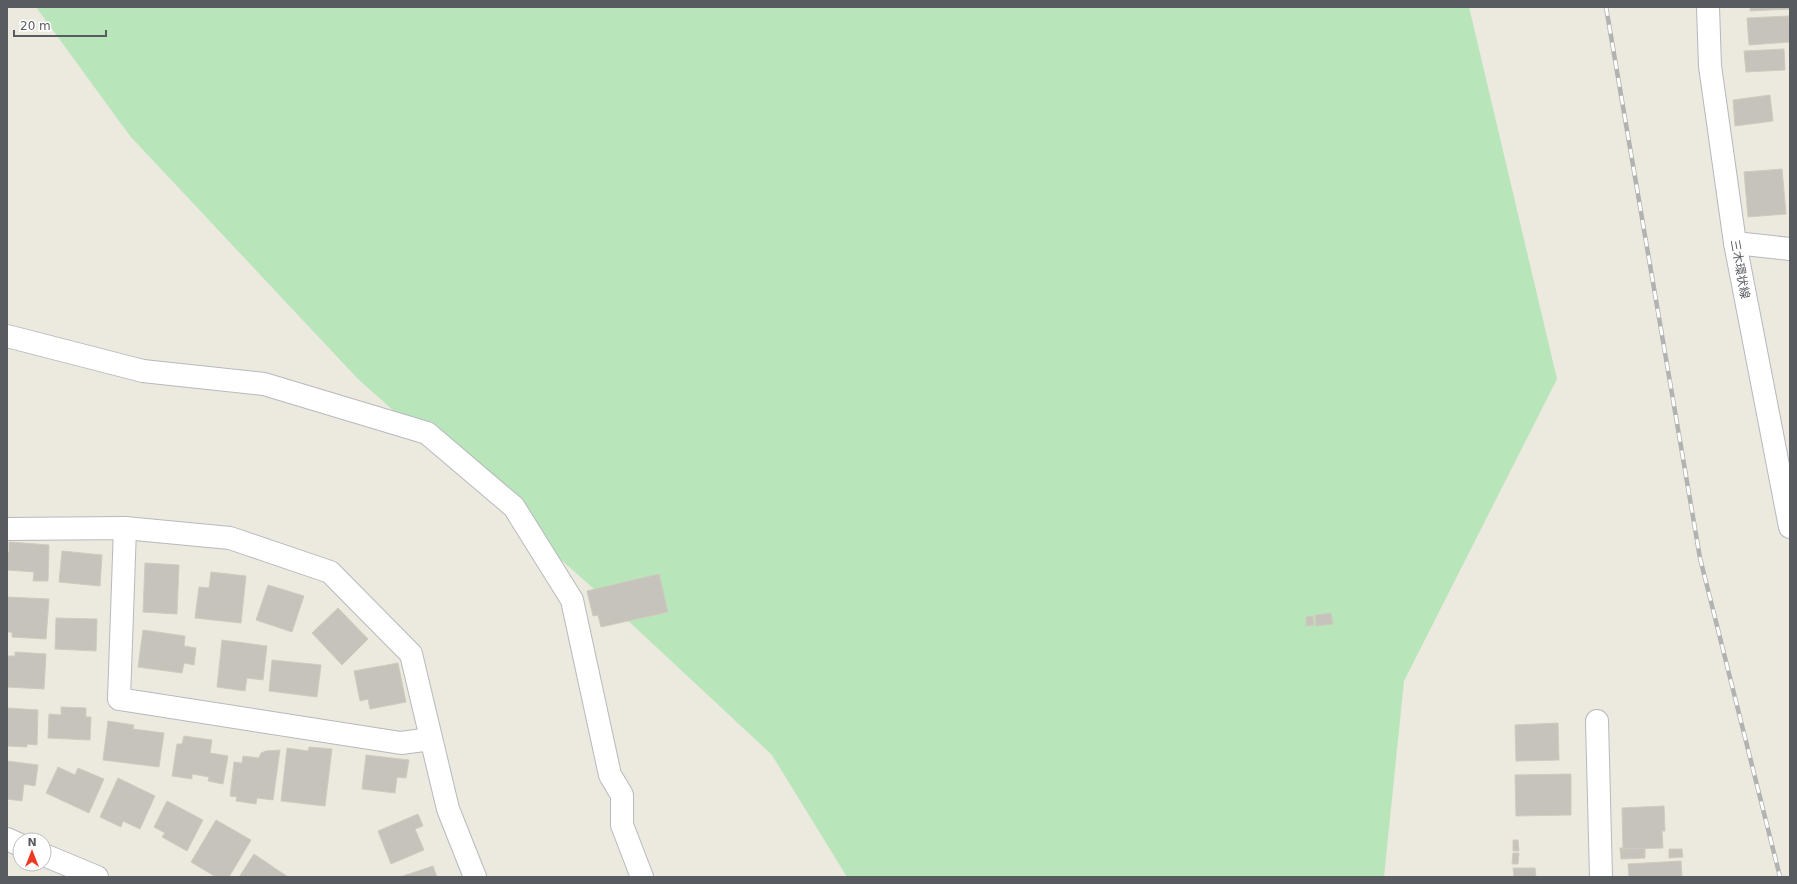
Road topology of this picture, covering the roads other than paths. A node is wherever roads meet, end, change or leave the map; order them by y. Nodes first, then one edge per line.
1 (1708, 7) edge
2 (1735, 243) junction
3 (1790, 249) edge
4 (7, 336) edge
5 (125, 528) junction
6 (1790, 528) edge
7 (7, 529) edge
8 (1597, 721) dead end
9 (432, 739) junction
10 (52, 858) edge
11 (97, 877) edge
12 (475, 877) edge
13 (642, 877) edge
14 (1601, 877) edge

1 - 2 street, 三木環状線
2 - 3 street
2 - 6 street, 三木環状線
4 - 13 street
5 - 7 street
5 - 9 street
5 - 9 street
8 - 14 street
9 - 12 street
10 - 11 street

